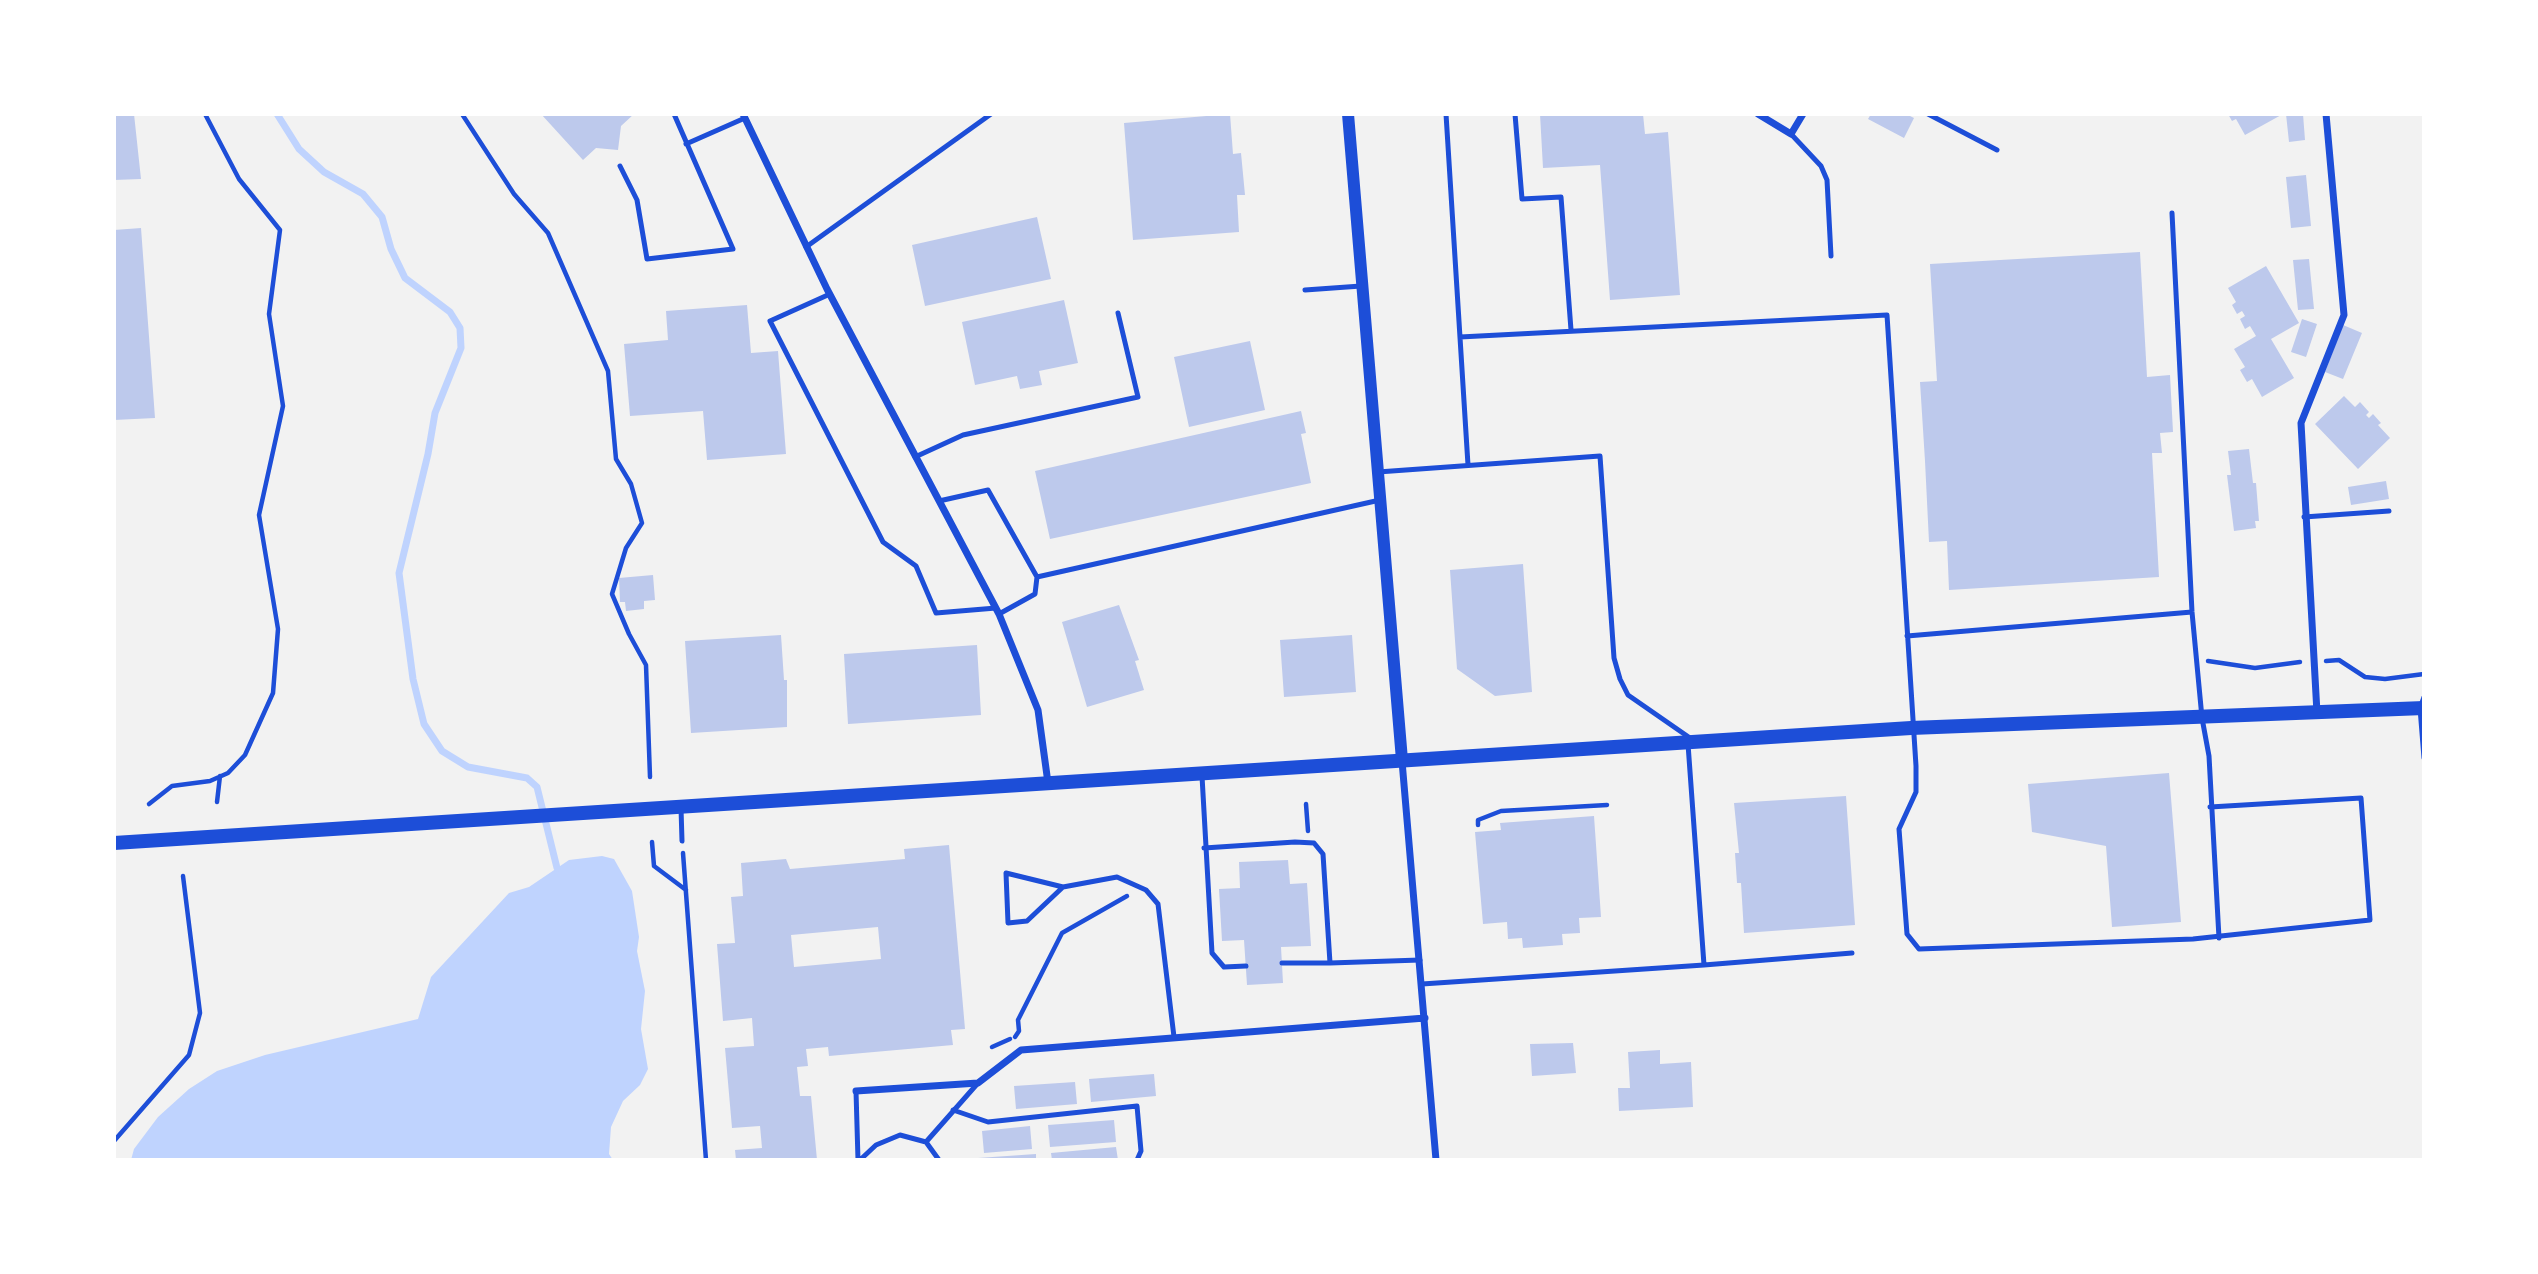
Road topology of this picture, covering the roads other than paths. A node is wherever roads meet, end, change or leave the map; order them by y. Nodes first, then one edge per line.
1 (674, 114) edge
2 (991, 114) edge
3 (1348, 114) edge
4 (1446, 114) edge
5 (1515, 114) edge
6 (1758, 114) edge
7 (1803, 114) edge
8 (1928, 114) edge
9 (2326, 114) edge
10 (744, 116) edge
11 (1791, 134) junction
12 (686, 144) junction
13 (1997, 150) dead end
14 (620, 166) dead end
15 (2172, 213) dead end
16 (806, 247) junction
17 (1831, 256) dead end
18 (1363, 286) junction
19 (1305, 290) dead end
20 (830, 294) junction
21 (1118, 313) dead end
22 (1572, 330) junction
23 (1460, 337) junction
24 (915, 457) junction
25 (1468, 465) junction
26 (1378, 472) junction
27 (1380, 500) junction
28 (939, 501) junction
29 (2389, 511) dead end
30 (2304, 517) junction
31 (1037, 577) junction
32 (997, 611) junction
33 (2192, 612) junction
34 (1907, 636) junction
35 (2423, 704) edge
36 (2317, 713) junction
37 (2202, 718) junction
38 (1911, 728) junction
39 (1692, 743) junction
40 (2424, 758) edge
41 (1402, 760) junction
42 (1202, 774) junction
43 (1048, 783) junction
44 (2210, 807) junction
45 (681, 808) junction
46 (682, 841) road end
47 (114, 843) edge
48 (1204, 848) junction
49 (1063, 887) junction
50 (2219, 937) junction
51 (1852, 953) dead end
52 (1420, 960) junction
53 (1282, 963) dead end
54 (1330, 963) junction
55 (1704, 965) junction
56 (1245, 966) dead end
57 (1422, 984) junction
58 (1425, 1018) junction
59 (1174, 1037) junction
60 (978, 1083) junction
61 (856, 1091) joint
62 (953, 1110) junction
63 (926, 1142) junction
64 (859, 1160) edge
65 (939, 1160) edge
66 (1137, 1160) edge
67 (1436, 1160) edge

1 - 12 lane
2 - 16 lane
3 - 18 street
4 - 23 lane
5 - 22 lane
6 - 11 street
7 - 11 street
8 - 13 lane
9 - 30 street
10 - 12 lane
10 - 16 street
11 - 17 lane
12 - 14 lane
15 - 33 lane
16 - 20 street
18 - 19 lane
18 - 26 street
20 - 24 street
20 - 32 lane
21 - 24 lane
22 - 23 lane
22 - 34 lane
23 - 25 lane
24 - 28 street
25 - 26 lane
25 - 39 lane
26 - 27 street
27 - 31 lane
27 - 41 street
28 - 31 lane
28 - 32 street
29 - 30 lane
30 - 36 street
31 - 32 lane
32 - 43 street
33 - 34 lane
33 - 37 lane
34 - 38 lane
35 - 36 main road
35 - 40 lane
36 - 37 main road
37 - 38 main road
37 - 44 lane
38 - 39 main road
38 - 50 lane
39 - 41 main road
39 - 55 lane
41 - 42 main road
41 - 52 street
42 - 43 main road
42 - 48 lane
43 - 45 main road
44 - 50 lane
44 - 50 lane
45 - 46 lane
45 - 47 main road
48 - 54 lane
48 - 56 lane
49 - 49 lane
49 - 59 lane
51 - 55 lane
52 - 54 lane
52 - 57 street
53 - 54 lane
55 - 57 lane
57 - 58 street
58 - 59 street
58 - 67 street
59 - 60 street
60 - 61 street
60 - 62 lane
61 - 64 lane
62 - 63 lane
62 - 66 lane
63 - 64 lane
63 - 65 lane

